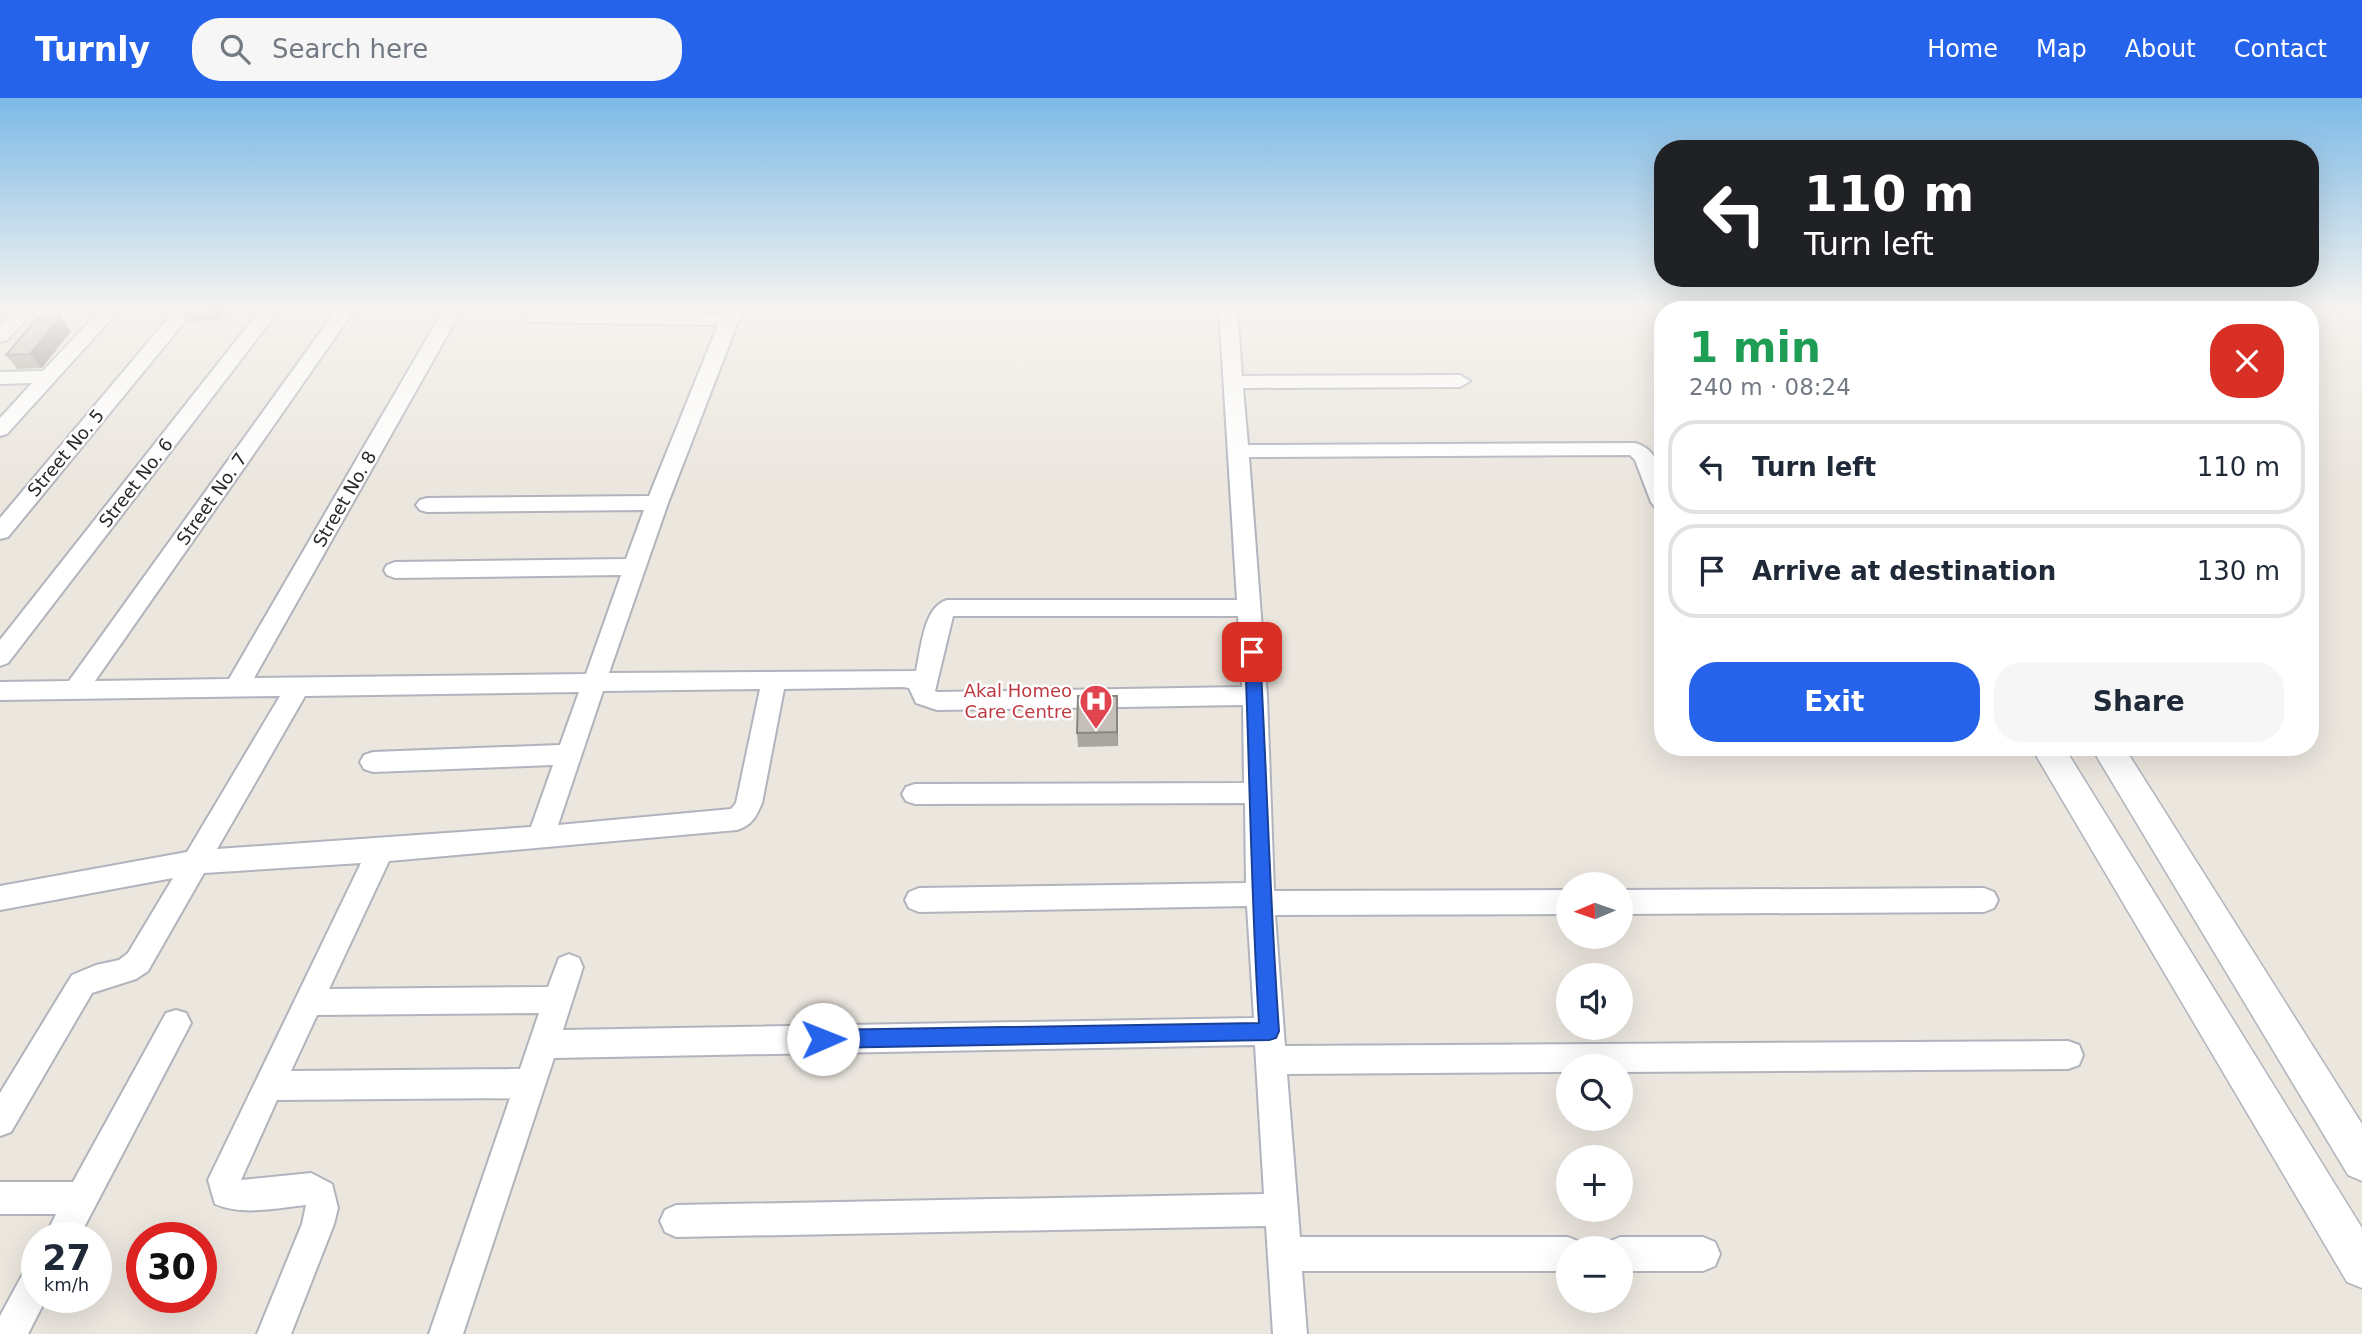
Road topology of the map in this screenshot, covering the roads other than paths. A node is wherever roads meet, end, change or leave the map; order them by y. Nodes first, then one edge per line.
1 (58, 367) edge
2 (138, 367) edge
3 (226, 367) edge
4 (305, 367) edge
5 (420, 367) edge
6 (711, 367) edge
7 (1232, 367) edge
8 (48, 377) junction
9 (0, 378) edge
10 (1460, 381) dead end
11 (1233, 382) junction
12 (0, 430) edge
13 (1238, 451) junction
14 (1654, 482) edge
15 (657, 503) junction
16 (428, 505) dead end
17 (0, 532) edge
18 (634, 567) junction
19 (395, 570) dead end
20 (1249, 608) junction
21 (0, 657) edge
22 (774, 680) junction
23 (595, 682) junction
24 (298, 686) junction
25 (77, 688) junction
26 (236, 688) junction
27 (8, 690) edge
28 (923, 692) junction
29 (1255, 696) junction
30 (0, 711) edge
31 (569, 755) junction
32 (2052, 756) edge
33 (2113, 756) edge
34 (373, 762) dead end
35 (1259, 793) junction
36 (915, 794) dead end
37 (540, 838) junction
38 (380, 851) junction
39 (196, 862) junction
40 (0, 898) edge
41 (1260, 899) junction
42 (919, 900) dead end
43 (1984, 900) dead end
44 (1556, 902) edge
45 (1633, 902) edge
46 (569, 967) dead end
47 (558, 1000) junction
48 (308, 1002) junction
49 (176, 1023) dead end
50 (544, 1044) junction
51 (1270, 1046) junction
52 (2068, 1055) dead end
53 (531, 1083) junction
54 (268, 1086) junction
55 (0, 1121) edge
56 (2362, 1161) edge
57 (0, 1198) edge
58 (82, 1198) junction
59 (1281, 1210) junction
60 (676, 1221) dead end
61 (69, 1222) edge
62 (1284, 1254) junction
63 (1556, 1254) edge
64 (1633, 1254) edge
65 (1703, 1254) dead end
66 (2362, 1267) edge
67 (21, 1312) edge
68 (9, 1334) edge
69 (274, 1334) edge
70 (446, 1334) edge
71 (1290, 1334) edge

1 - 8 street
2 - 17 street, Street No. 5
3 - 21 street, Street No. 6
4 - 25 street, Street No. 7
5 - 26 street, Street No. 8
6 - 15 street
7 - 11 street
8 - 9 street
8 - 12 street
10 - 11 street
11 - 13 street
13 - 14 street
13 - 20 street
15 - 16 street
15 - 18 street
18 - 19 street
18 - 23 street
20 - 28 street
20 - 29 street
22 - 23 street
22 - 28 street
22 - 37 street
23 - 24 street
23 - 31 street
24 - 26 street
24 - 39 street
25 - 26 street
25 - 27 street
27 - 30 street
28 - 29 street
29 - 35 street
31 - 34 street
31 - 37 street
32 - 66 street
33 - 56 street
35 - 36 street
35 - 41 street
37 - 38 street
38 - 39 street
38 - 48 street
39 - 40 street
39 - 55 street
41 - 42 street
41 - 44 street
41 - 51 street
43 - 45 street
46 - 47 street
47 - 48 street
47 - 50 street
48 - 54 street
49 - 58 street
50 - 51 street
50 - 53 street
51 - 52 street
51 - 59 street
53 - 54 street
53 - 70 street
54 - 69 street
57 - 58 street
58 - 61 street
59 - 60 street
59 - 62 street
62 - 63 street
62 - 71 street
64 - 65 street
67 - 68 street

